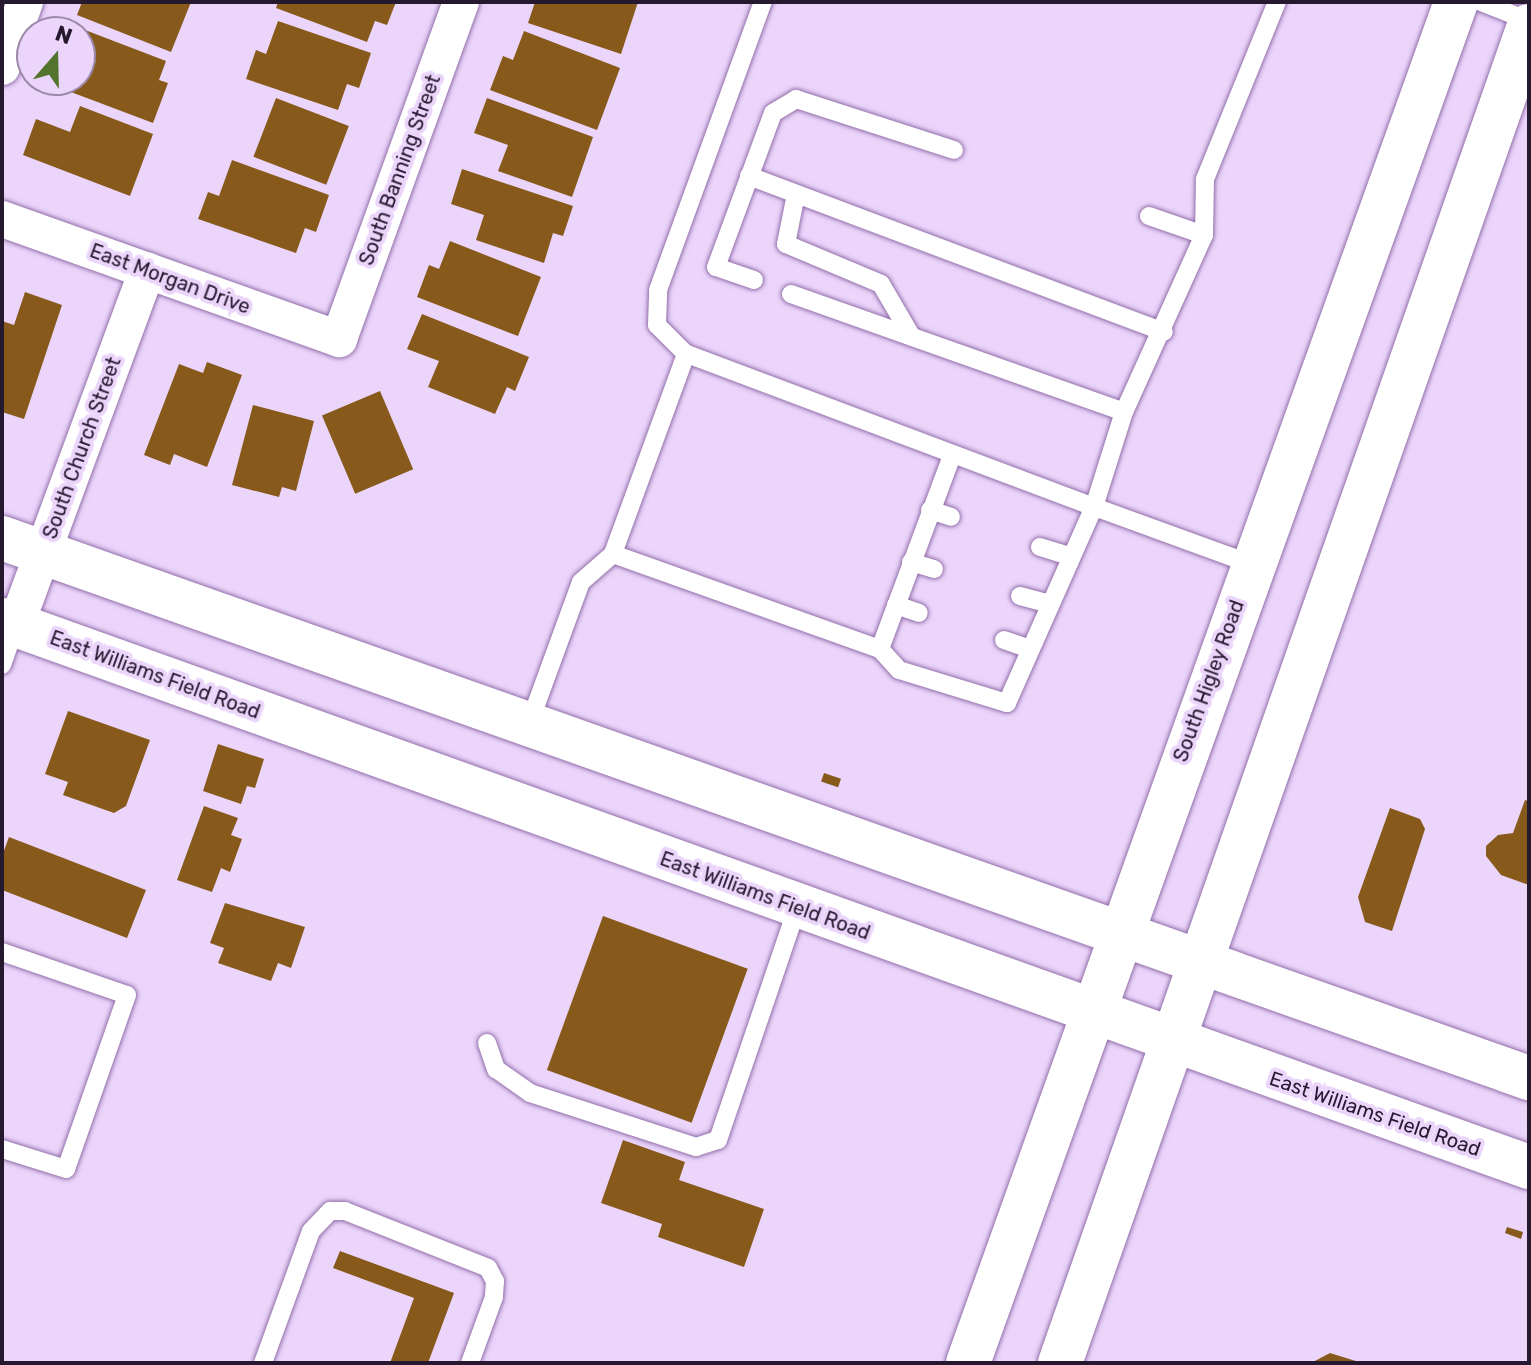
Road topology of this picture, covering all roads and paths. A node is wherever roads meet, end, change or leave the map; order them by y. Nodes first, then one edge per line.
1 (25, 2) edge
2 (461, 2) edge
3 (763, 2) edge
4 (1277, 2) edge
5 (1456, 2) edge
6 (1481, 2) edge
7 (1529, 23) edge
8 (2, 67) edge
9 (954, 150) dead end
10 (749, 176) junction
11 (796, 194) junction
12 (1149, 216) dead end
13 (2, 219) edge
14 (1204, 235) junction
15 (147, 270) junction
16 (754, 280) dead end
17 (791, 294) dead end
18 (1164, 332) junction
19 (912, 337) junction
20 (339, 339) joint
21 (686, 354) junction
22 (1124, 412) junction
23 (952, 455) junction
24 (1094, 507) junction
25 (930, 510) junction
26 (951, 517) dead end
27 (2, 538) edge
28 (1040, 547) dead end
29 (44, 553) junction
30 (613, 554) junction
31 (1070, 556) junction
32 (911, 562) junction
33 (1251, 564) junction
34 (934, 569) dead end
35 (1020, 596) dead end
36 (1049, 604) junction
37 (896, 605) junction
38 (919, 613) dead end
39 (7, 636) edge
40 (1004, 640) dead end
41 (880, 649) junction
42 (1030, 649) junction
43 (529, 724) junction
44 (797, 908) junction
45 (1119, 933) junction
46 (2, 952) edge
47 (1200, 963) junction
48 (1091, 1013) junction
49 (487, 1043) dead end
50 (1173, 1043) junction
51 (1529, 1078) edge
52 (2, 1149) edge
53 (1529, 1167) edge
54 (263, 1363) edge
55 (470, 1363) edge
56 (968, 1363) edge
57 (1060, 1363) edge

1 - 8 street
2 - 20 street, South Banning Street
3 - 21 lane
4 - 14 lane
5 - 33 main road, South Higley Road
6 - 7 lane
7 - 47 main road
9 - 10 lane
10 - 11 lane
10 - 16 lane
11 - 18 lane
11 - 19 lane
12 - 14 lane
13 - 15 street, East Morgan Drive
14 - 18 lane
15 - 20 street, East Morgan Drive
15 - 29 street, South Church Street
17 - 19 lane
18 - 22 lane
19 - 22 lane
21 - 23 lane
21 - 30 lane
22 - 24 lane
23 - 24 lane
23 - 25 lane
24 - 31 lane
24 - 33 lane
25 - 26 lane
25 - 32 lane
27 - 29 main road
28 - 31 lane
29 - 39 street, South Church Street
29 - 43 main road
30 - 41 lane
30 - 43 lane
31 - 36 lane
32 - 34 lane
32 - 37 lane
33 - 45 main road, South Higley Road
35 - 36 lane
36 - 42 lane
37 - 38 lane
37 - 41 lane
39 - 44 main road, East Williams Field Road
40 - 42 lane
41 - 42 lane
43 - 45 main road
44 - 48 main road, East Williams Field Road
44 - 49 lane
45 - 47 main road
45 - 48 main road, South Higley Road
46 - 52 lane
47 - 50 main road
47 - 51 main road
48 - 50 main road, East Williams Field Road
48 - 56 main road, South Higley Road
50 - 53 main road, East Williams Field Road
50 - 57 main road
54 - 55 lane

